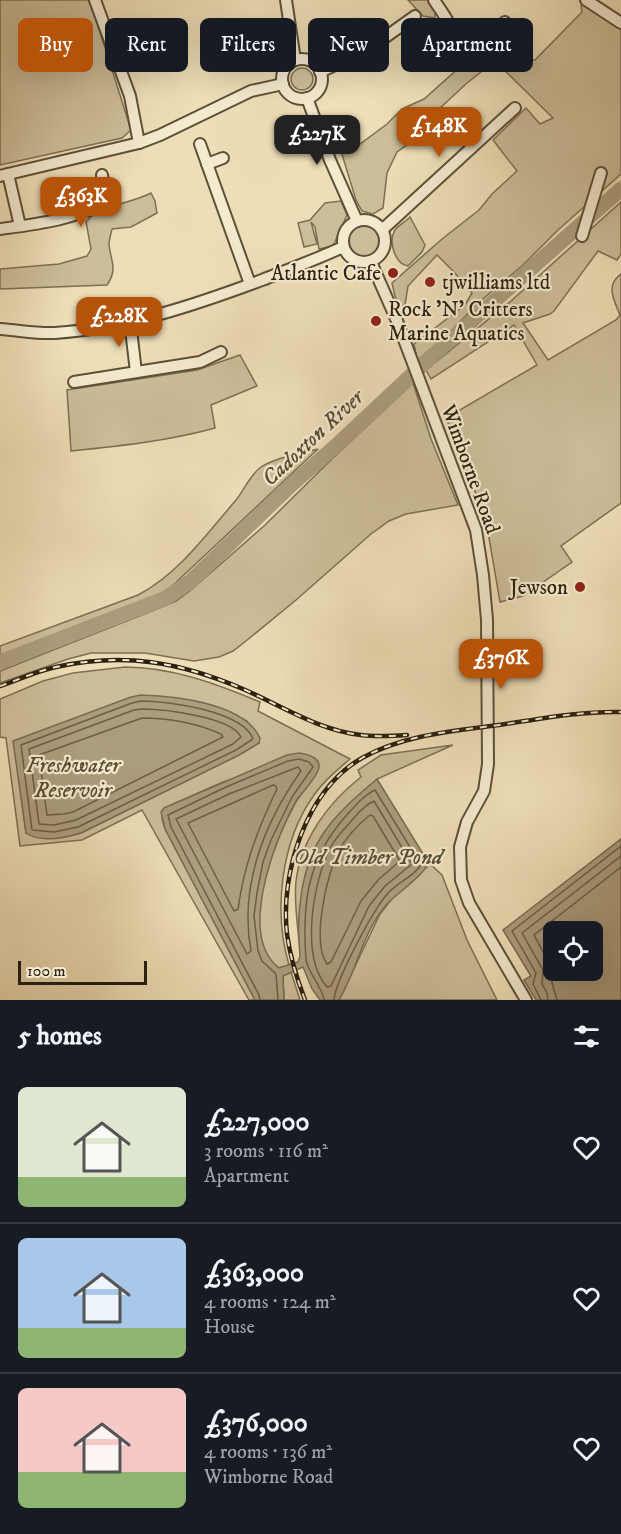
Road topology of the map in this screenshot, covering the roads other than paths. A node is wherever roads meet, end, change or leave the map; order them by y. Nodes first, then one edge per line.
1 (95, 0) edge
2 (286, 0) edge
3 (435, 0) edge
4 (586, 0) edge
5 (415, 16) dead end
6 (289, 18) edge
7 (445, 18) edge
8 (621, 23) edge
9 (389, 35) edge
10 (296, 60) edge
11 (308, 60) edge
12 (284, 72) edge
13 (320, 72) edge
14 (282, 84) junction
15 (307, 98) junction
16 (515, 108) dead end
17 (139, 143) junction
18 (200, 144) dead end
19 (223, 158) dead end
20 (207, 164) junction
21 (601, 173) dead end
22 (4, 175) edge
23 (102, 175) dead end
24 (357, 221) junction
25 (20, 226) junction
26 (0, 229) edge
27 (382, 230) junction
28 (582, 236) dead end
29 (343, 247) junction
30 (371, 262) junction
31 (250, 284) junction
32 (130, 321) junction
33 (0, 329) edge
34 (221, 352) dead end
35 (136, 372) junction
36 (74, 382) dead end
37 (526, 1000) edge

1 - 17 street
2 - 6 street
3 - 7 street
4 - 8 street
5 - 9 street
10 - 11 street
12 - 14 street
13 - 15 street
14 - 15 street
14 - 17 street
15 - 24 street
16 - 27 street
17 - 22 street
18 - 20 street
19 - 20 street
20 - 31 street
21 - 28 street
22 - 25 street
23 - 25 street
24 - 27 street
24 - 29 street
25 - 26 street
27 - 30 street
29 - 30 street
29 - 31 street
30 - 37 street, Wimborne Road
31 - 32 street
32 - 33 street
32 - 35 street
34 - 35 street
35 - 36 street

